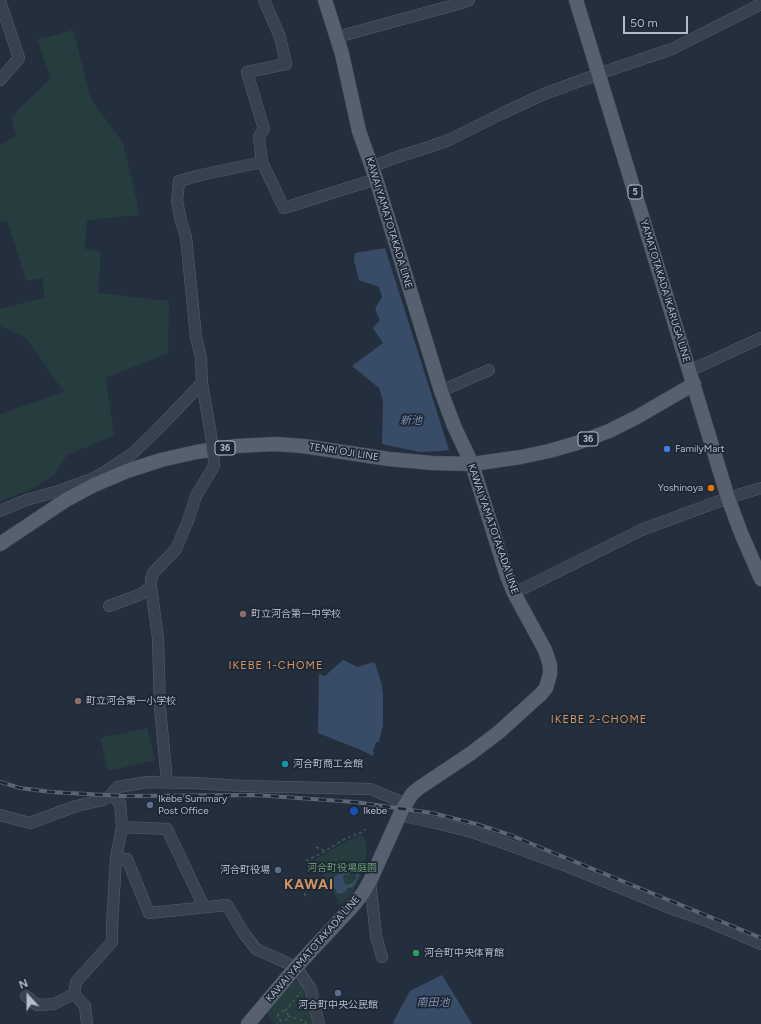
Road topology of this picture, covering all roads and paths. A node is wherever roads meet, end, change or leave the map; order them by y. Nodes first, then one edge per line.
1 (264, 0) edge
2 (324, 0) edge
3 (469, 0) edge
4 (576, 0) edge
5 (0, 2) edge
6 (761, 4) edge
7 (337, 37) junction
8 (599, 74) junction
9 (0, 80) edge
10 (262, 162) junction
11 (374, 173) junction
12 (761, 338) edge
13 (489, 370) dead end
14 (689, 370) junction
15 (202, 383) junction
16 (694, 384) junction
17 (441, 390) junction
18 (472, 464) junction
19 (761, 488) edge
20 (728, 498) junction
21 (0, 511) edge
22 (0, 544) edge
23 (761, 579) edge
24 (150, 587) junction
25 (514, 593) junction
26 (109, 606) dead end
27 (167, 782) junction
28 (111, 795) junction
29 (402, 809) junction
30 (0, 815) edge
31 (122, 826) junction
32 (362, 832) dead end
33 (316, 846) dead end
34 (325, 851) junction
35 (116, 858) junction
36 (306, 861) dead end
37 (346, 868) dead end
38 (347, 875) dead end
39 (370, 881) junction
40 (298, 883) dead end
41 (350, 884) dead end
42 (351, 888) dead end
43 (307, 898) dead end
44 (204, 907) junction
45 (761, 944) edge
46 (382, 957) dead end
47 (296, 968) junction
48 (303, 989) dead end
49 (74, 994) junction
50 (26, 996) dead end
51 (285, 1011) junction
52 (288, 1016) junction
53 (87, 1024) edge
54 (248, 1024) edge
55 (306, 1024) edge
56 (319, 1024) edge

1 - 10 street
2 - 7 main road, KAWAI YAMATOTAKADA LINE
3 - 7 street
4 - 8 main road, YAMATOTAKADA IKARUGA LINE / 5
5 - 9 street
6 - 8 street
7 - 11 main road, KAWAI YAMATOTAKADA LINE
8 - 11 street
8 - 14 main road, YAMATOTAKADA IKARUGA LINE / 5
10 - 11 street
10 - 15 street
11 - 17 main road, KAWAI YAMATOTAKADA LINE
12 - 14 street
13 - 17 street
14 - 16 main road, YAMATOTAKADA IKARUGA LINE / 5
15 - 21 street
15 - 24 street, bridge
16 - 18 main road, TENRI OJI LINE / 36
16 - 20 main road, YAMATOTAKADA IKARUGA LINE / 5
17 - 18 main road, KAWAI YAMATOTAKADA LINE
18 - 22 main road, TENRI OJI LINE / 36
18 - 25 main road, KAWAI YAMATOTAKADA LINE
19 - 20 street
20 - 23 main road, YAMATOTAKADA IKARUGA LINE / 5
20 - 25 street
24 - 26 street
24 - 27 street
25 - 29 main road, KAWAI YAMATOTAKADA LINE
27 - 28 street
27 - 29 street
28 - 30 street
28 - 31 street
29 - 39 main road, KAWAI YAMATOTAKADA LINE
29 - 45 street
31 - 35 street
31 - 44 street
32 - 34 path
33 - 34 path
34 - 36 path
35 - 44 street
35 - 49 street
37 - 38 path
39 - 46 street
39 - 47 main road, KAWAI YAMATOTAKADA LINE
40 - 43 path
41 - 42 path
44 - 47 street
47 - 54 main road, KAWAI YAMATOTAKADA LINE
47 - 56 street
48 - 51 path
49 - 50 street
49 - 53 street
51 - 52 path
51 - 52 path
52 - 55 path

